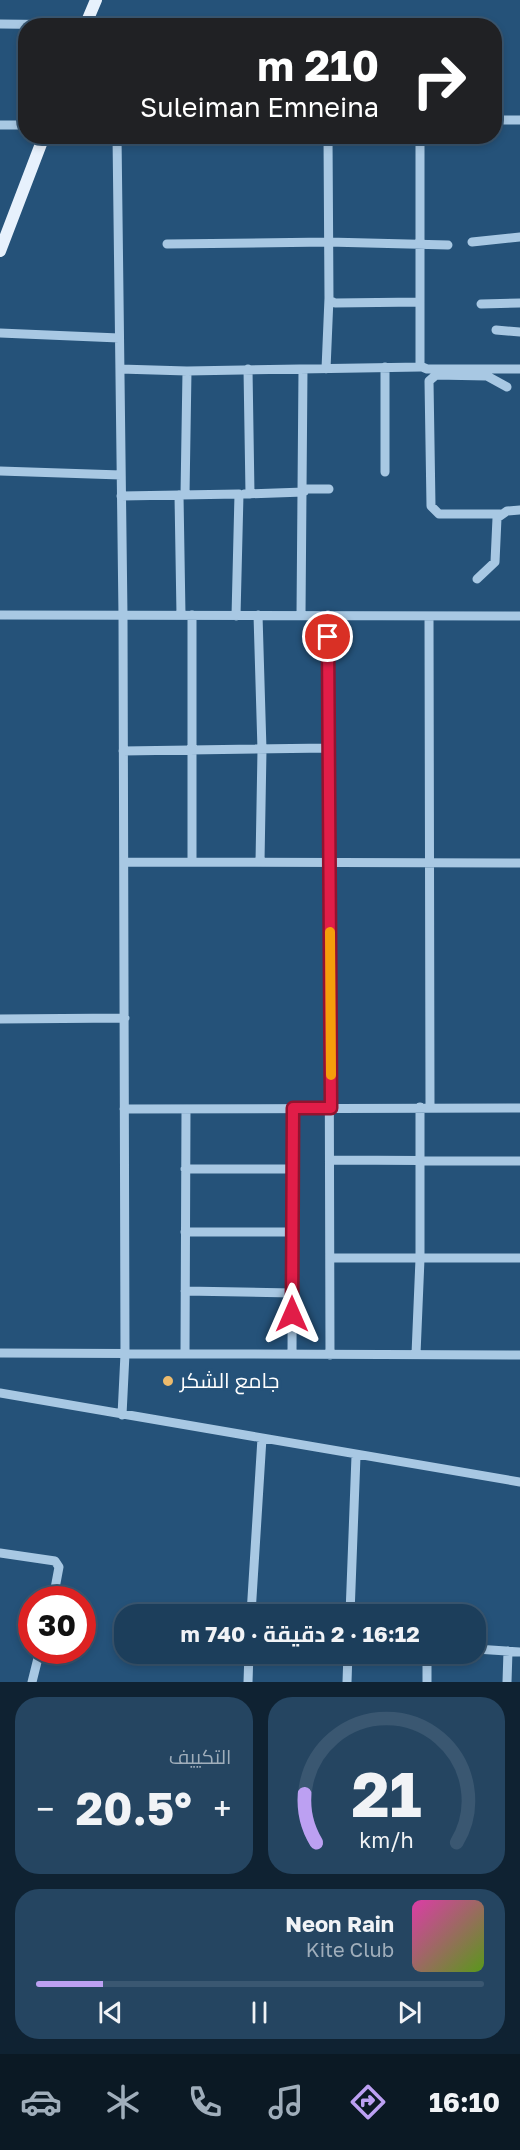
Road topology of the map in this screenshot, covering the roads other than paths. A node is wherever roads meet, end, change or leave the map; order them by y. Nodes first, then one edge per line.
1 (96, 0) edge
2 (88, 18) edge
3 (0, 24) edge
4 (18, 24) edge
5 (502, 120) edge
6 (520, 120) edge
7 (0, 125) edge
8 (18, 125) edge
9 (41, 144) edge
10 (117, 144) edge
11 (328, 144) edge
12 (420, 144) edge
13 (520, 237) edge
14 (328, 242) junction
15 (472, 242) dead end
16 (167, 244) dead end
17 (420, 245) junction
18 (448, 245) dead end
19 (0, 251) edge
20 (328, 298) junction
21 (420, 302) junction
22 (520, 303) edge
23 (481, 304) dead end
24 (496, 330) dead end
25 (520, 332) edge
26 (0, 333) edge
27 (119, 338) junction
28 (386, 367) junction
29 (421, 367) junction
30 (120, 369) junction
31 (248, 369) junction
32 (303, 369) junction
33 (326, 369) junction
34 (520, 369) edge
35 (187, 371) junction
36 (507, 387) dead end
37 (0, 471) edge
38 (385, 472) dead end
39 (121, 475) junction
40 (329, 489) dead end
41 (304, 490) junction
42 (239, 494) junction
43 (249, 494) junction
44 (182, 495) junction
45 (121, 496) junction
46 (520, 510) edge
47 (500, 514) junction
48 (477, 579) dead end
49 (0, 615) edge
50 (181, 615) junction
51 (192, 615) junction
52 (236, 615) junction
53 (258, 615) junction
54 (301, 615) junction
55 (328, 615) junction
56 (123, 616) junction
57 (429, 616) junction
58 (520, 616) edge
59 (328, 748) junction
60 (262, 750) junction
61 (123, 751) junction
62 (191, 751) junction
63 (123, 862) junction
64 (192, 862) junction
65 (260, 862) junction
66 (330, 863) junction
67 (520, 863) edge
68 (428, 864) junction
69 (125, 1018) junction
70 (0, 1019) edge
71 (420, 1107) junction
72 (430, 1107) junction
73 (293, 1108) junction
74 (331, 1108) junction
75 (520, 1108) edge
76 (124, 1109) junction
77 (186, 1109) junction
78 (331, 1160) junction
79 (421, 1161) junction
80 (520, 1161) edge
81 (185, 1169) junction
82 (293, 1169) junction
83 (185, 1232) junction
84 (294, 1232) junction
85 (330, 1258) junction
86 (520, 1258) edge
87 (420, 1259) junction
88 (185, 1291) junction
89 (292, 1293) junction
90 (0, 1353) edge
91 (185, 1353) junction
92 (125, 1354) junction
93 (292, 1354) junction
94 (416, 1354) junction
95 (330, 1355) junction
96 (520, 1355) edge
97 (0, 1393) edge
98 (122, 1415) junction
99 (262, 1438) junction
100 (356, 1456) junction
101 (520, 1482) edge
102 (0, 1553) edge
103 (55, 1586) edge
104 (252, 1604) edge
105 (350, 1604) edge
106 (486, 1650) edge
107 (508, 1651) junction
108 (520, 1652) edge
109 (36, 1664) edge
110 (249, 1664) edge
111 (348, 1664) edge
112 (427, 1664) edge
113 (32, 1682) edge
114 (248, 1682) edge
115 (347, 1682) edge
116 (427, 1682) edge
117 (507, 1682) edge

1 - 2 main road
3 - 4 street
5 - 6 street
7 - 8 street
9 - 19 main road
10 - 27 street
11 - 14 street
12 - 17 street
13 - 15 street
14 - 16 street
14 - 17 street
14 - 20 street
17 - 18 street
17 - 21 street
20 - 21 street
20 - 33 street
21 - 29 street
22 - 23 street
24 - 25 street
26 - 27 street
27 - 30 street
28 - 29 street
28 - 33 street
28 - 38 street
29 - 34 street
30 - 35 street
30 - 39 street
31 - 32 street
31 - 35 street
31 - 43 street
32 - 33 street
32 - 41 street
35 - 44 street
36 - 47 street
37 - 39 street
39 - 45 street
40 - 41 street
41 - 43 street
41 - 54 street
42 - 43 street
42 - 44 street
42 - 52 street
44 - 45 street
44 - 50 street
45 - 56 street
46 - 47 street
47 - 48 street
49 - 56 street
50 - 51 street
50 - 56 street
51 - 52 street
51 - 62 street
52 - 53 street
53 - 54 street
53 - 60 street
54 - 55 street
55 - 57 street
55 - 59 street
56 - 61 street
57 - 58 street
57 - 68 street
59 - 60 street
59 - 66 street
60 - 62 street
60 - 65 street
61 - 62 street
61 - 63 street
62 - 64 street
63 - 64 street
63 - 69 street
64 - 65 street
65 - 66 street
66 - 68 street
66 - 74 street
67 - 68 street
68 - 72 street
69 - 70 street
69 - 76 street
71 - 72 street
71 - 74 street
71 - 79 street
72 - 75 street
73 - 74 street
73 - 77 street
73 - 82 street
74 - 78 street
76 - 77 street
76 - 92 street
77 - 81 street
78 - 79 street
78 - 85 street
79 - 80 street
79 - 87 street
81 - 82 street
81 - 83 street
82 - 84 street
83 - 84 street
83 - 88 street
84 - 89 street
85 - 87 street
85 - 95 street
86 - 87 street
87 - 94 street
88 - 89 street
88 - 91 street
89 - 93 street
90 - 92 street
91 - 92 street
91 - 93 street
92 - 98 street
93 - 95 street
94 - 95 street
94 - 96 street
97 - 98 street
98 - 99 street
99 - 100 street
99 - 104 street
100 - 101 street
100 - 105 street
102 - 103 street
106 - 107 street
107 - 108 street
107 - 117 street
109 - 113 street
110 - 114 street
111 - 115 street
112 - 116 street

